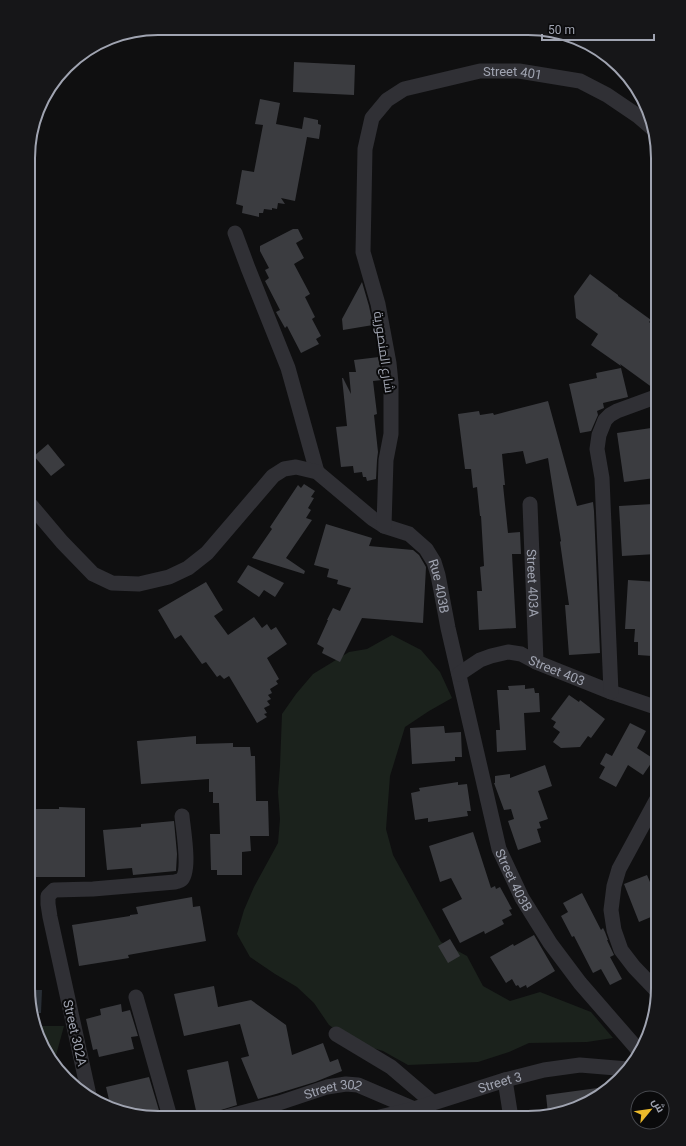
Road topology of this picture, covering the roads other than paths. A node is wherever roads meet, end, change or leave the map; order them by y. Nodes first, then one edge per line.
1 (372, 118) joint
2 (646, 123) edge
3 (235, 233) dead end
4 (651, 399) edge
5 (317, 472) junction
6 (530, 504) dead end
7 (35, 511) edge
8 (384, 526) junction
9 (536, 662) junction
10 (459, 674) junction
11 (611, 692) junction
12 (651, 706) edge
13 (651, 811) edge
14 (182, 816) dead end
15 (651, 828) edge
16 (637, 838) junction
17 (651, 985) edge
18 (136, 997) dead end
19 (336, 1034) dead end
20 (635, 1047) edge
21 (620, 1068) edge
22 (505, 1080) junction
23 (88, 1089) edge
24 (432, 1102) junction
25 (414, 1109) junction
26 (168, 1111) edge
27 (249, 1111) edge
28 (405, 1111) edge
29 (510, 1111) edge

1 - 2 street, Street 401
1 - 8 street, شارع المنصورية
3 - 5 street
4 - 11 street
5 - 7 street
5 - 8 street
6 - 9 street, Street 403A
8 - 10 street, Rue 403B
9 - 10 street, Street 403
9 - 11 street, Street 403
10 - 20 street, Street 403B
11 - 12 street, Street 403
13 - 16 street
14 - 23 street, Street 302A
15 - 16 street
16 - 17 street
18 - 26 street
19 - 24 street
21 - 22 street, Street 3
22 - 24 street, Street 3
22 - 29 street
24 - 25 street, Street 3
25 - 27 street, Street 302
25 - 28 street, Street 3

